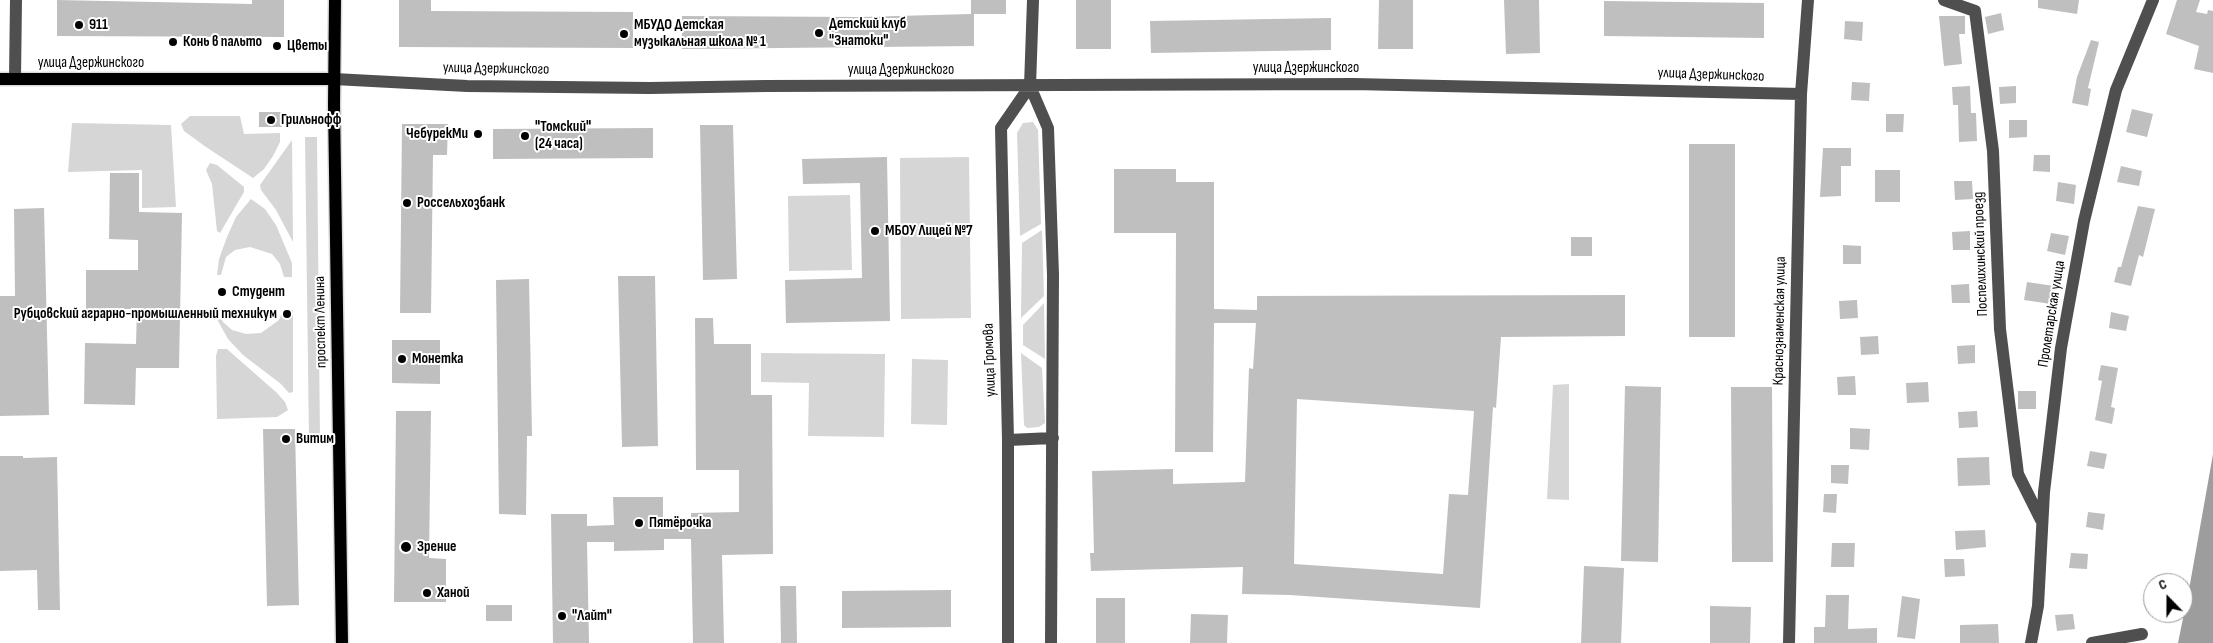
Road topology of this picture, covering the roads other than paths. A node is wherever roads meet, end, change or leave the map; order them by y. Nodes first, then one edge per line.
1 (16, 0) edge
2 (335, 0) edge
3 (1033, 0) edge
4 (1808, 0) edge
5 (1944, 0) edge
6 (2153, 0) edge
7 (0, 79) edge
8 (15, 79) junction
9 (334, 79) junction
10 (1030, 86) junction
11 (1802, 94) junction
12 (1053, 438) junction
13 (1008, 440) junction
14 (2042, 522) junction
15 (2142, 634) dead end
16 (342, 643) edge
17 (1008, 643) edge
18 (1050, 643) edge
19 (1789, 643) edge
20 (2031, 643) edge
21 (2092, 643) edge

1 - 8 street
2 - 9 main road, проспект Ленина
3 - 10 street
4 - 11 street, Краснознаменская улица
5 - 14 street, Поспелихинский проезд
6 - 14 street, Пролетарская улица
7 - 8 main road, улица Дзержинского
8 - 9 main road, улица Дзержинского
9 - 10 street, улица Дзержинского
9 - 16 main road, проспект Ленина
10 - 11 street, улица Дзержинского
10 - 12 street
10 - 13 street, улица Громова
11 - 19 street, Краснознаменская улица
12 - 13 street
12 - 18 street
13 - 17 street, улица Громова
14 - 20 street, Пролетарская улица
15 - 21 street

